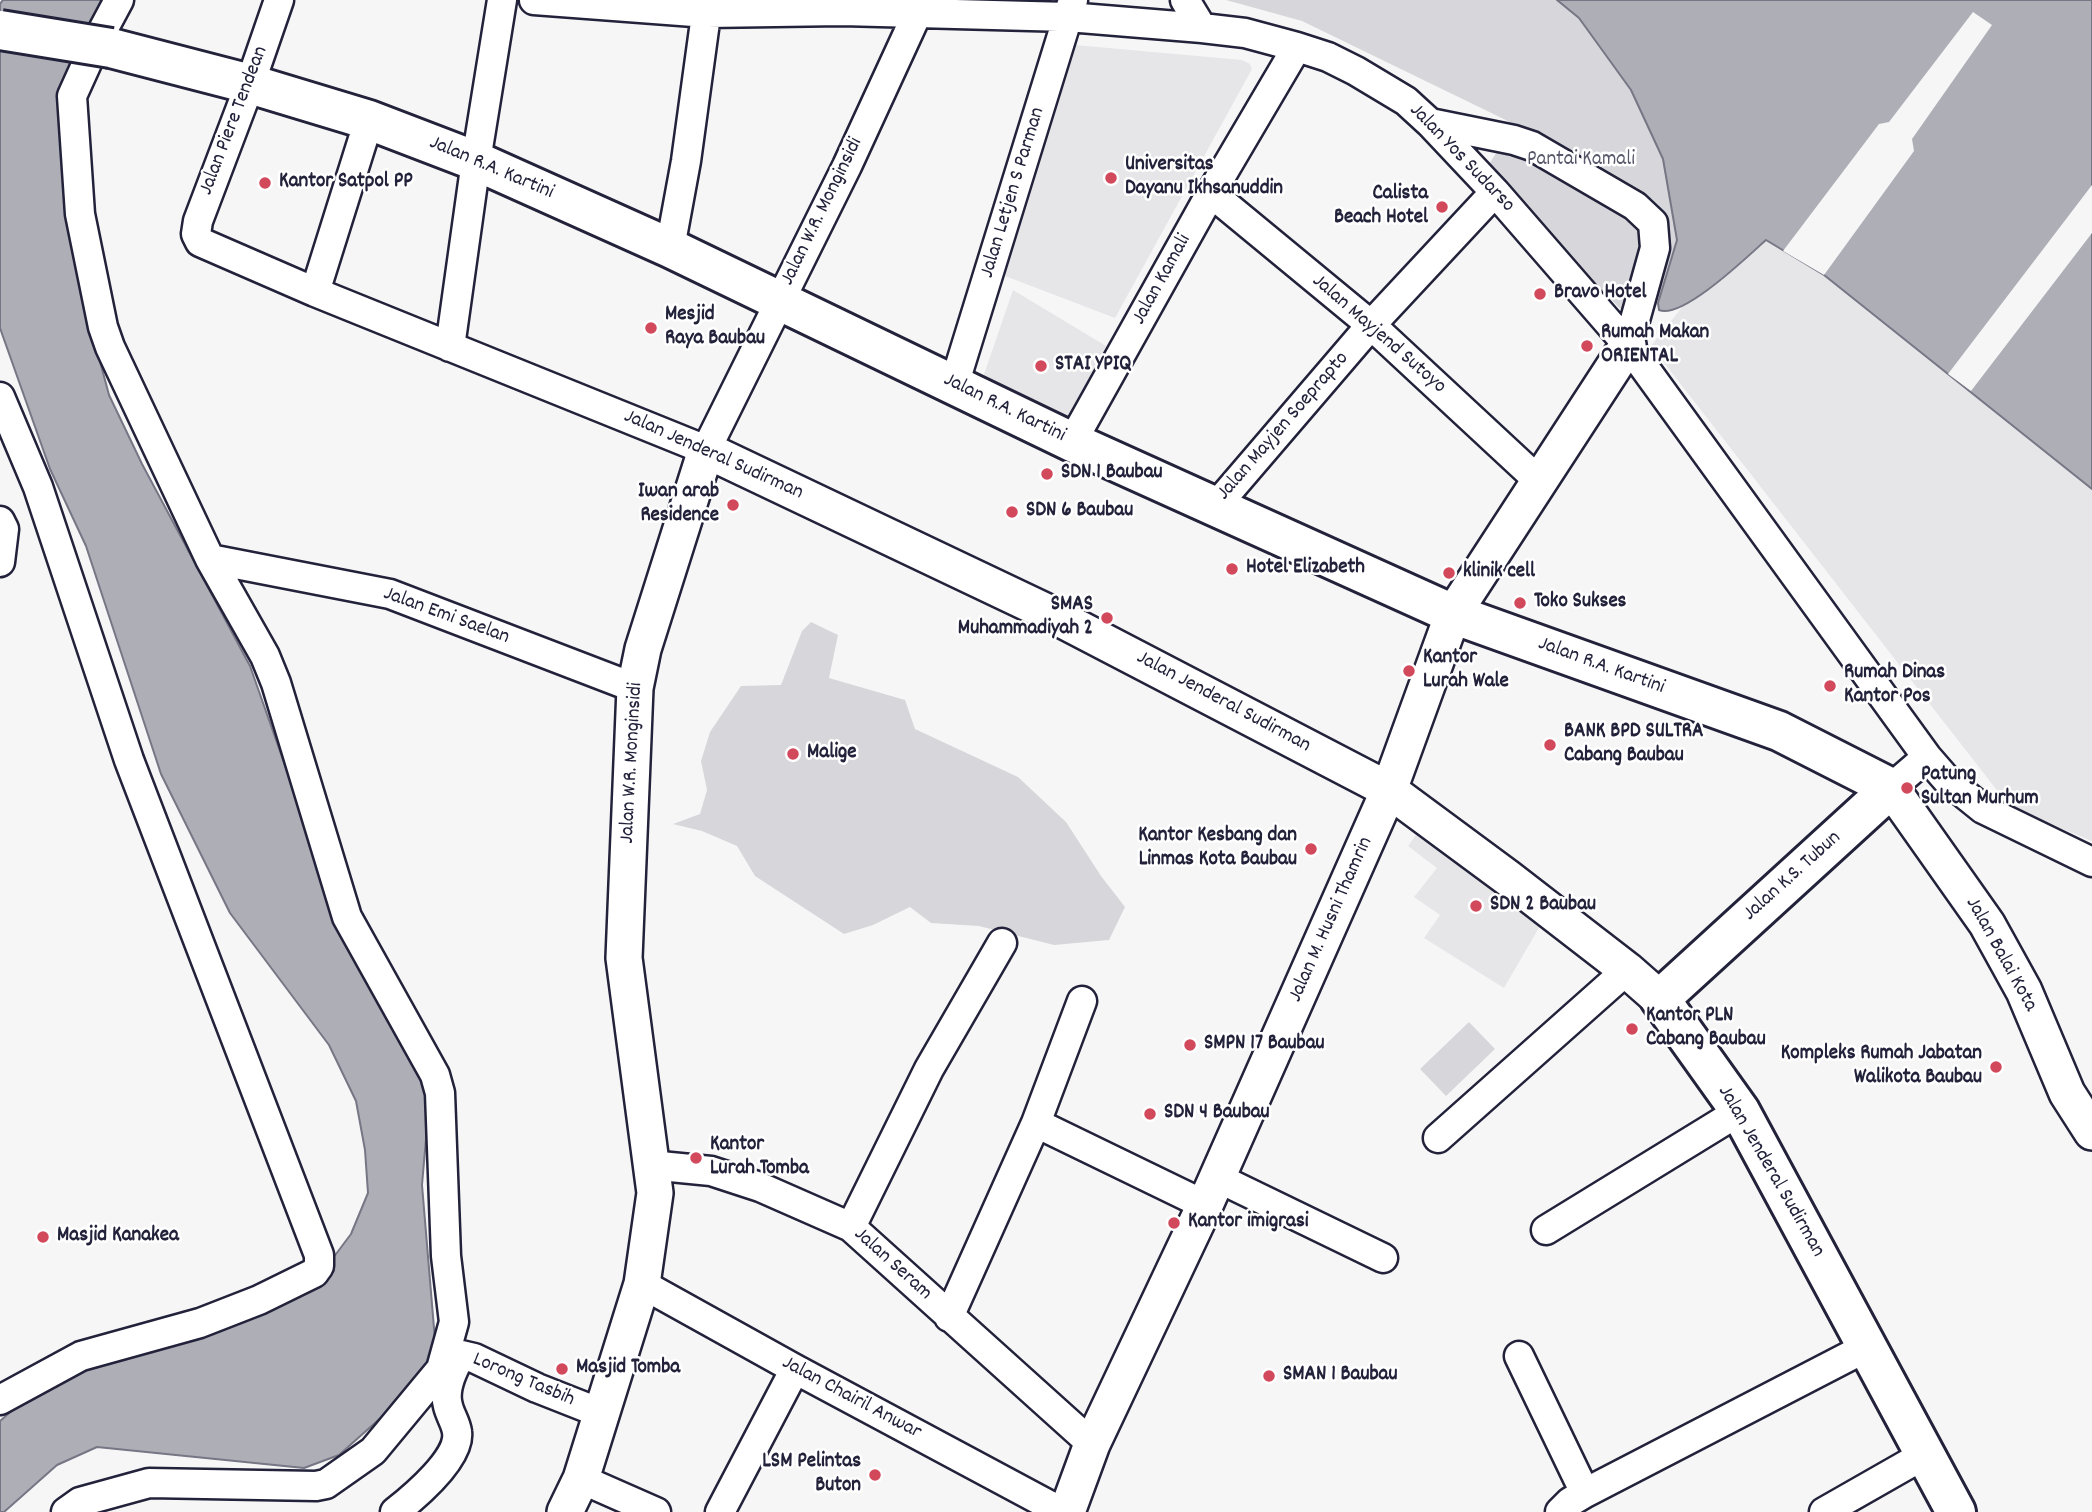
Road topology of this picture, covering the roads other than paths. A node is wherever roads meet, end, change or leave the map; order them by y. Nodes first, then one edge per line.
1 (119, 0) edge
2 (279, 0) edge
3 (502, 0) edge
4 (534, 0) edge
5 (1185, 0) edge
6 (708, 6) edge
7 (1070, 8) edge
8 (918, 14) junction
9 (1202, 28) junction
10 (0, 30) edge
11 (1297, 47) junction
12 (250, 84) junction
13 (369, 120) junction
14 (1430, 123) junction
15 (476, 161) junction
16 (1495, 192) junction
17 (1211, 193) junction
18 (200, 242) joint
19 (670, 248) junction
20 (315, 292) junction
21 (779, 301) junction
22 (1371, 325) junction
23 (1628, 345) junction
24 (450, 347) junction
25 (954, 385) junction
26 (0, 397) edge
27 (1072, 442) junction
28 (706, 450) junction
29 (1540, 482) junction
30 (1215, 507) junction
31 (0, 521) edge
32 (210, 559) junction
33 (0, 562) edge
34 (1453, 614) junction
35 (635, 688) junction
36 (1927, 757) junction
37 (1891, 788) junction
38 (1389, 790) junction
39 (2092, 862) edge
40 (1002, 943) dead end
41 (1627, 970) junction
42 (1660, 999) junction
43 (1082, 1001) dead end
44 (1740, 1111) junction
45 (1036, 1123) junction
46 (2092, 1132) edge
47 (1438, 1138) dead end
48 (650, 1165) junction
49 (1212, 1191) junction
50 (851, 1227) junction
51 (1546, 1230) dead end
52 (1383, 1258) dead end
53 (642, 1284) junction
54 (949, 1317) junction
55 (1867, 1347) junction
56 (1519, 1356) dead end
57 (795, 1369) junction
58 (0, 1400) edge
59 (603, 1414) junction
60 (1092, 1444) junction
61 (1924, 1455) junction
62 (582, 1479) junction
63 (1585, 1493) junction
64 (66, 1512) edge
65 (395, 1512) edge
66 (565, 1512) edge
67 (656, 1512) edge
68 (720, 1512) edge
69 (1064, 1512) edge
70 (1560, 1512) edge
71 (1824, 1512) edge
72 (1956, 1512) edge

1 - 32 street
2 - 12 street, Jalan Piere Tendean
3 - 15 street
4 - 6 street, Jalan Yos Sudarso
5 - 9 street
6 - 8 street, Jalan Yos Sudarso
6 - 19 street
7 - 8 street, Jalan Yos Sudarso
7 - 9 street, Jalan Yos Sudarso
7 - 25 street, Jalan Letjen S Parman
8 - 21 street, Jalan W.R. Monginsidi
9 - 11 street, Jalan Yos Sudarso
10 - 12 highway, Jalan R.A. Kartini, bridge
11 - 14 street, Jalan Yos Sudarso
11 - 17 street, Jalan Kamali
12 - 13 highway, Jalan R.A. Kartini
12 - 18 street, Jalan Piere Tendean
13 - 15 highway, Jalan R.A. Kartini
13 - 20 street
14 - 16 street, Jalan Yos Sudarso
14 - 23 street
15 - 19 highway, Jalan R.A. Kartini
15 - 24 street
16 - 22 street, Jalan Mayjen Soeprapto
16 - 23 street, Jalan Yos Sudarso
17 - 22 street, Jalan Mayjend Sutoyo
17 - 27 street, Jalan Kamali
18 - 20 street, Jalan Jenderal Sudirman
19 - 21 highway, Jalan R.A. Kartini
20 - 24 street, Jalan Jenderal Sudirman
21 - 25 highway, Jalan R.A. Kartini
21 - 28 street, Jalan W.R. Monginsidi
22 - 29 street, Jalan Mayjend Sutoyo
22 - 30 street, Jalan Mayjen Soeprapto
23 - 29 main road, Jalan M. Husni Thamrin
23 - 36 street, Jalan Yos Sudarso
24 - 28 street, Jalan Jenderal Sudirman
25 - 27 highway, Jalan R.A. Kartini
26 - 58 street
27 - 30 highway, Jalan R.A. Kartini
28 - 35 main road, Jalan W.R. Monginsidi
28 - 38 main road, Jalan Jenderal Sudirman
29 - 34 main road, Jalan M. Husni Thamrin
30 - 34 highway, Jalan R.A. Kartini
31 - 33 street
32 - 35 street, Jalan Emi Saelan
32 - 64 street
34 - 37 highway, Jalan R.A. Kartini
34 - 38 main road, Jalan M. Husni Thamrin
35 - 48 main road, Jalan W.R. Monginsidi
36 - 37 street, Jalan K.S. Tubun
36 - 39 street, Jalan Yos Sudarso
37 - 42 highway, Jalan K.S. Tubun
37 - 46 main road, Jalan Balai Kota
38 - 41 main road, Jalan Jenderal Sudirman
38 - 49 main road, Jalan M. Husni Thamrin
40 - 50 street
41 - 42 main road, Jalan Jenderal Sudirman
41 - 47 street
42 - 44 highway, Jalan Jenderal Sudirman
43 - 45 street
44 - 51 street
44 - 55 highway, Jalan Jenderal Sudirman
45 - 49 street
45 - 54 street
48 - 50 street, Jalan Seram
48 - 53 main road, Jalan W.R. Monginsidi
49 - 52 street
49 - 60 main road, Jalan M. Husni Thamrin
50 - 54 street, Jalan Seram
53 - 57 street, Jalan Chairil Anwar
53 - 59 main road, Jalan W.R. Monginsidi
54 - 60 street, Jalan Seram
55 - 61 highway, Jalan Jenderal Sudirman
55 - 63 street
56 - 63 street
57 - 68 street
57 - 69 street, Jalan Chairil Anwar
59 - 62 main road, Jalan W.R. Monginsidi
59 - 65 street, Lorong Tasbih
60 - 69 main road, Jalan M. Husni Thamrin
61 - 71 street
61 - 72 highway, Jalan Jenderal Sudirman
62 - 66 main road, Jalan W.R. Monginsidi
62 - 67 street
63 - 70 street

